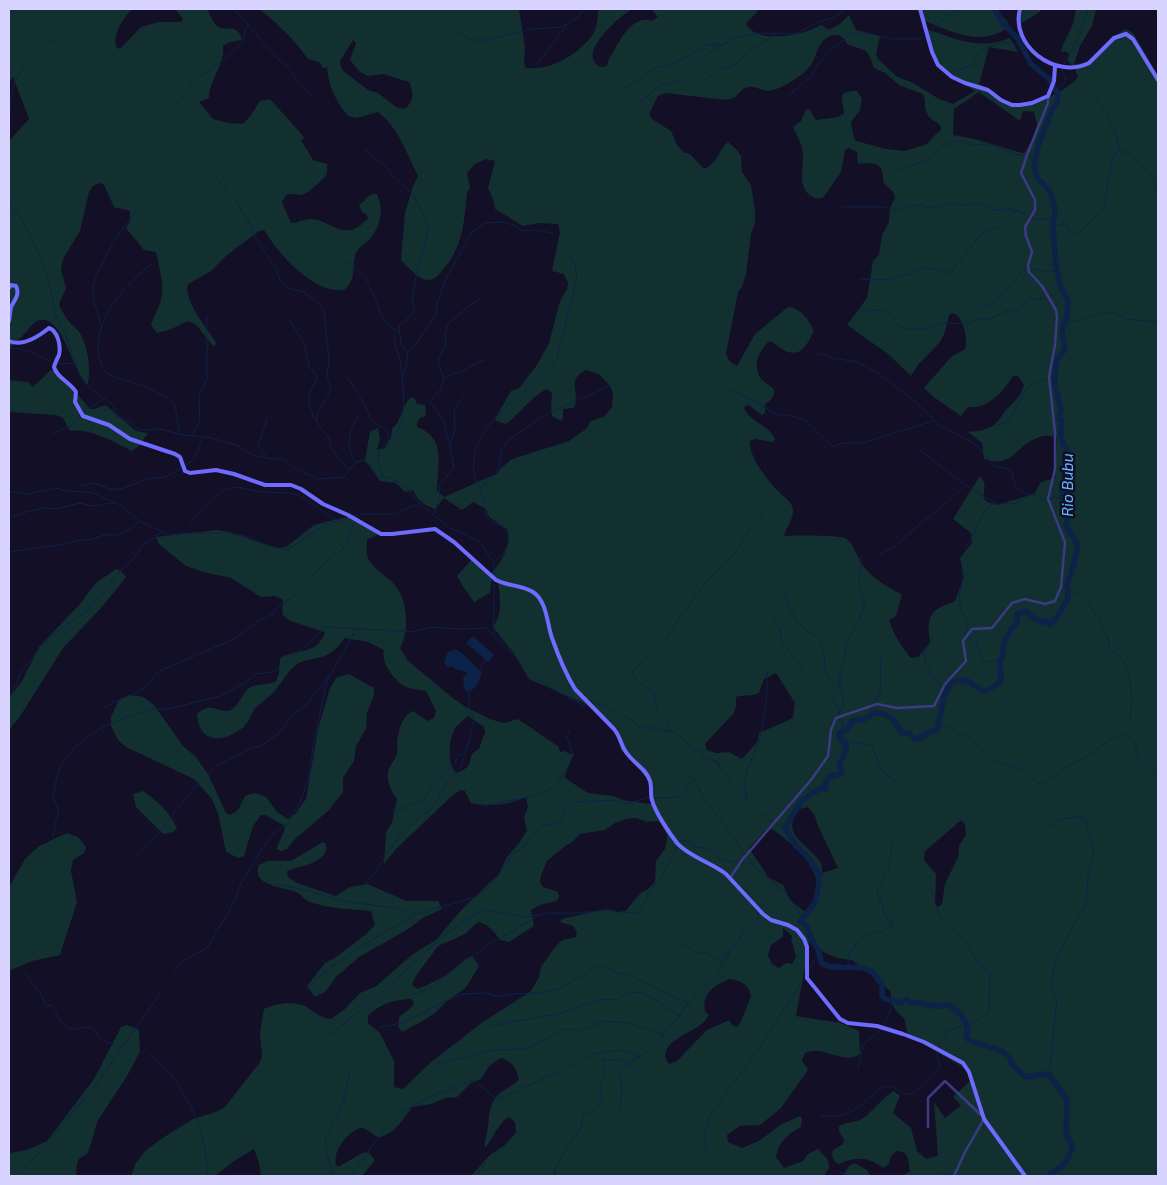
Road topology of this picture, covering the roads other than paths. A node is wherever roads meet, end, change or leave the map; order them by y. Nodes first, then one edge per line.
1 (920, 9) edge
2 (1020, 9) edge
3 (1055, 66) junction
4 (1158, 80) edge
5 (1048, 96) junction
6 (9, 288) edge
7 (9, 321) edge
8 (9, 341) edge
9 (730, 878) junction
10 (983, 1117) junction
11 (928, 1127) dead end
12 (954, 1176) edge
13 (1025, 1176) edge

1 - 5 street
2 - 3 street
3 - 4 street
3 - 5 street
5 - 9 street
6 - 7 street
8 - 9 street
9 - 10 street
10 - 11 street
10 - 12 street
10 - 13 street

